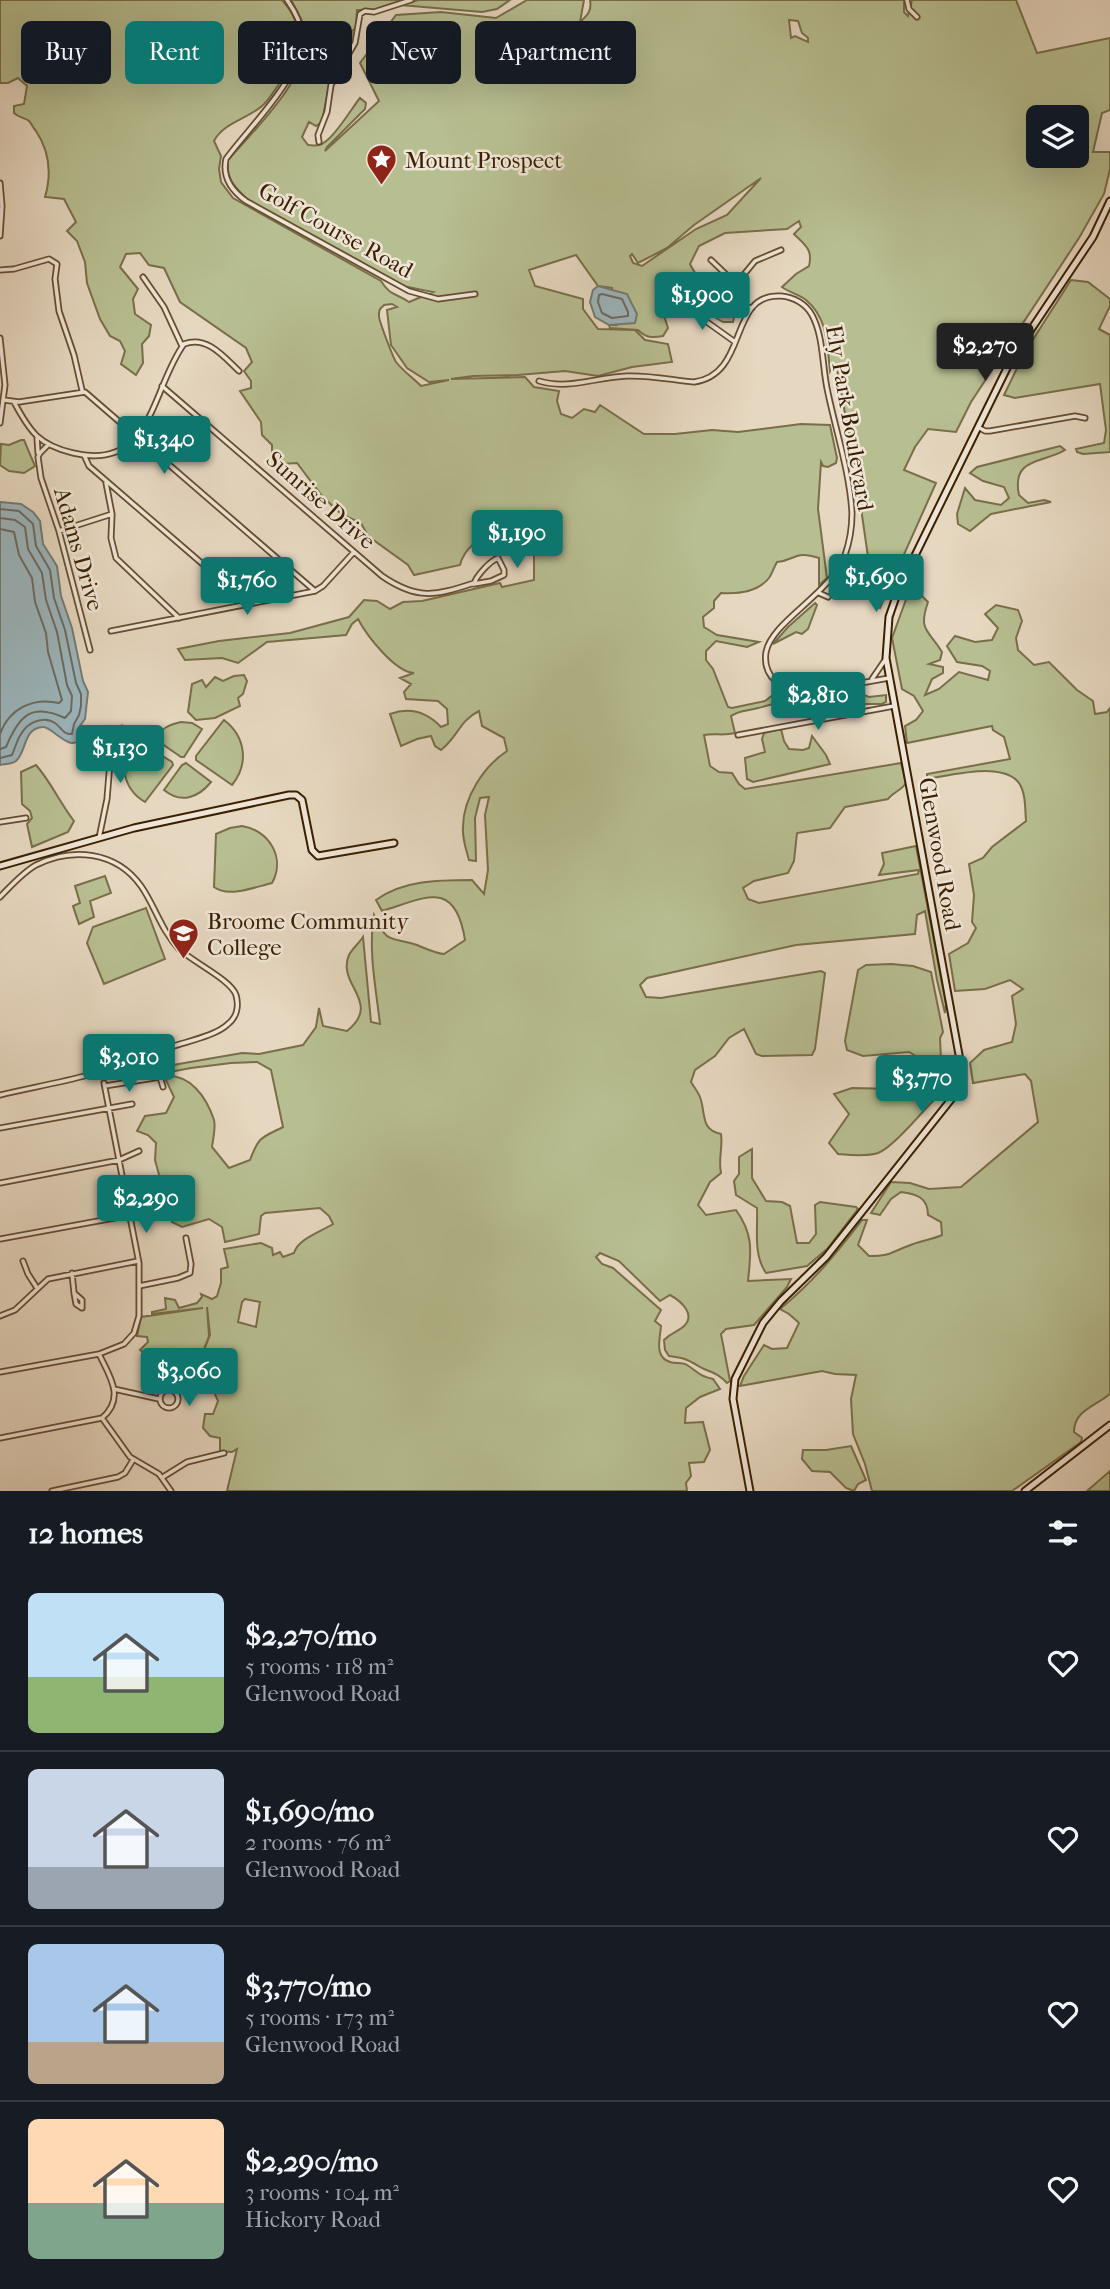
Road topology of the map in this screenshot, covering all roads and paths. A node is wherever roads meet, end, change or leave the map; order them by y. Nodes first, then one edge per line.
1 (287, 0) edge
2 (411, 0) edge
3 (908, 0) edge
4 (917, 17) dead end
5 (319, 142) dead end
6 (0, 183) edge
7 (1110, 201) edge
8 (0, 236) edge
9 (780, 250) dead end
10 (711, 260) dead end
11 (0, 270) edge
12 (143, 278) dead end
13 (735, 283) junction
14 (475, 294) dead end
15 (679, 302) dead end
16 (753, 308) junction
17 (0, 338) edge
18 (735, 342) junction
19 (182, 346) junction
20 (239, 371) dead end
21 (539, 382) dead end
22 (162, 386) junction
23 (82, 391) junction
24 (4, 400) junction
25 (14, 402) junction
26 (1084, 418) dead end
27 (0, 423) edge
28 (978, 427) junction
29 (137, 437) junction
30 (37, 438) junction
31 (48, 445) junction
32 (84, 455) junction
33 (38, 457) junction
34 (106, 481) junction
35 (112, 514) junction
36 (59, 531) junction
37 (354, 552) junction
38 (474, 583) junction
39 (314, 591) junction
40 (819, 593) junction
41 (828, 597) dead end
42 (249, 604) junction
43 (179, 618) junction
44 (111, 631) dead end
45 (90, 649) dead end
46 (886, 658) junction
47 (889, 678) junction
48 (870, 681) junction
49 (894, 706) junction
50 (122, 728) dead end
51 (738, 735) dead end
52 (26, 818) dead end
53 (0, 822) edge
54 (99, 838) junction
55 (394, 843) dead end
56 (0, 866) edge
57 (0, 897) edge
58 (163, 1087) dead end
59 (0, 1095) edge
60 (132, 1104) dead end
61 (109, 1107) junction
62 (0, 1128) edge
63 (139, 1151) dead end
64 (119, 1160) junction
65 (0, 1183) edge
66 (147, 1212) dead end
67 (130, 1214) junction
68 (186, 1238) dead end
69 (0, 1239) edge
70 (23, 1261) dead end
71 (138, 1261) junction
72 (72, 1273) junction
73 (139, 1286) junction
74 (37, 1288) junction
75 (74, 1293) dead end
76 (0, 1316) edge
77 (99, 1354) junction
78 (0, 1372) edge
79 (114, 1389) junction
80 (159, 1399) junction
81 (102, 1418) junction
82 (1110, 1424) edge
83 (0, 1438) edge
84 (224, 1453) dead end
85 (133, 1460) junction
86 (163, 1477) junction
87 (52, 1491) edge
88 (171, 1491) edge
89 (750, 1491) edge
90 (1025, 1491) edge

1 - 14 street, Golf Course Road
2 - 5 street
3 - 4 street
6 - 8 street
7 - 28 street, Glenwood Road
9 - 13 street
10 - 13 street
11 - 23 street
12 - 19 street
13 - 16 street
15 - 18 street
16 - 18 street
16 - 40 street, Ely Park Boulevard
17 - 24 street
18 - 21 street
19 - 20 street
19 - 22 street
22 - 29 street
22 - 37 street, Sunrise Drive
23 - 25 street
23 - 29 street
24 - 25 street
24 - 27 street
25 - 30 street
26 - 28 street
28 - 46 street, Glenwood Road
29 - 32 street
29 - 39 street
30 - 31 street
30 - 33 street, Adams Drive
31 - 32 street
31 - 33 street
32 - 34 street
33 - 36 street, Adams Drive
34 - 35 street
34 - 42 street
35 - 36 street
35 - 43 street
36 - 45 street, Adams Drive
37 - 38 street, Sunrise Drive
37 - 39 street
38 - 38 street, Sunrise Drive
39 - 42 street
40 - 41 street
40 - 48 street, Ely Park Boulevard
42 - 43 street
43 - 44 street
46 - 47 street, Glenwood Road
46 - 48 street
47 - 48 street, Ely Park Boulevard
47 - 49 street, Glenwood Road
49 - 51 street
49 - 89 street, Glenwood Road
50 - 54 street
52 - 53 street
54 - 55 street
54 - 56 street
57 - 59 street
58 - 61 street
60 - 61 street
61 - 62 street
61 - 64 street
63 - 64 street
64 - 65 street
64 - 67 street
66 - 67 street
67 - 69 street
67 - 71 street
68 - 73 street
70 - 74 street
71 - 72 street
71 - 73 street
72 - 74 street
72 - 75 street
73 - 77 street
74 - 76 street
77 - 78 street
77 - 79 street
79 - 80 street
79 - 81 street
80 - 80 street
81 - 83 street
81 - 85 street
82 - 90 street
84 - 86 street
85 - 86 street
85 - 87 street
86 - 88 street

